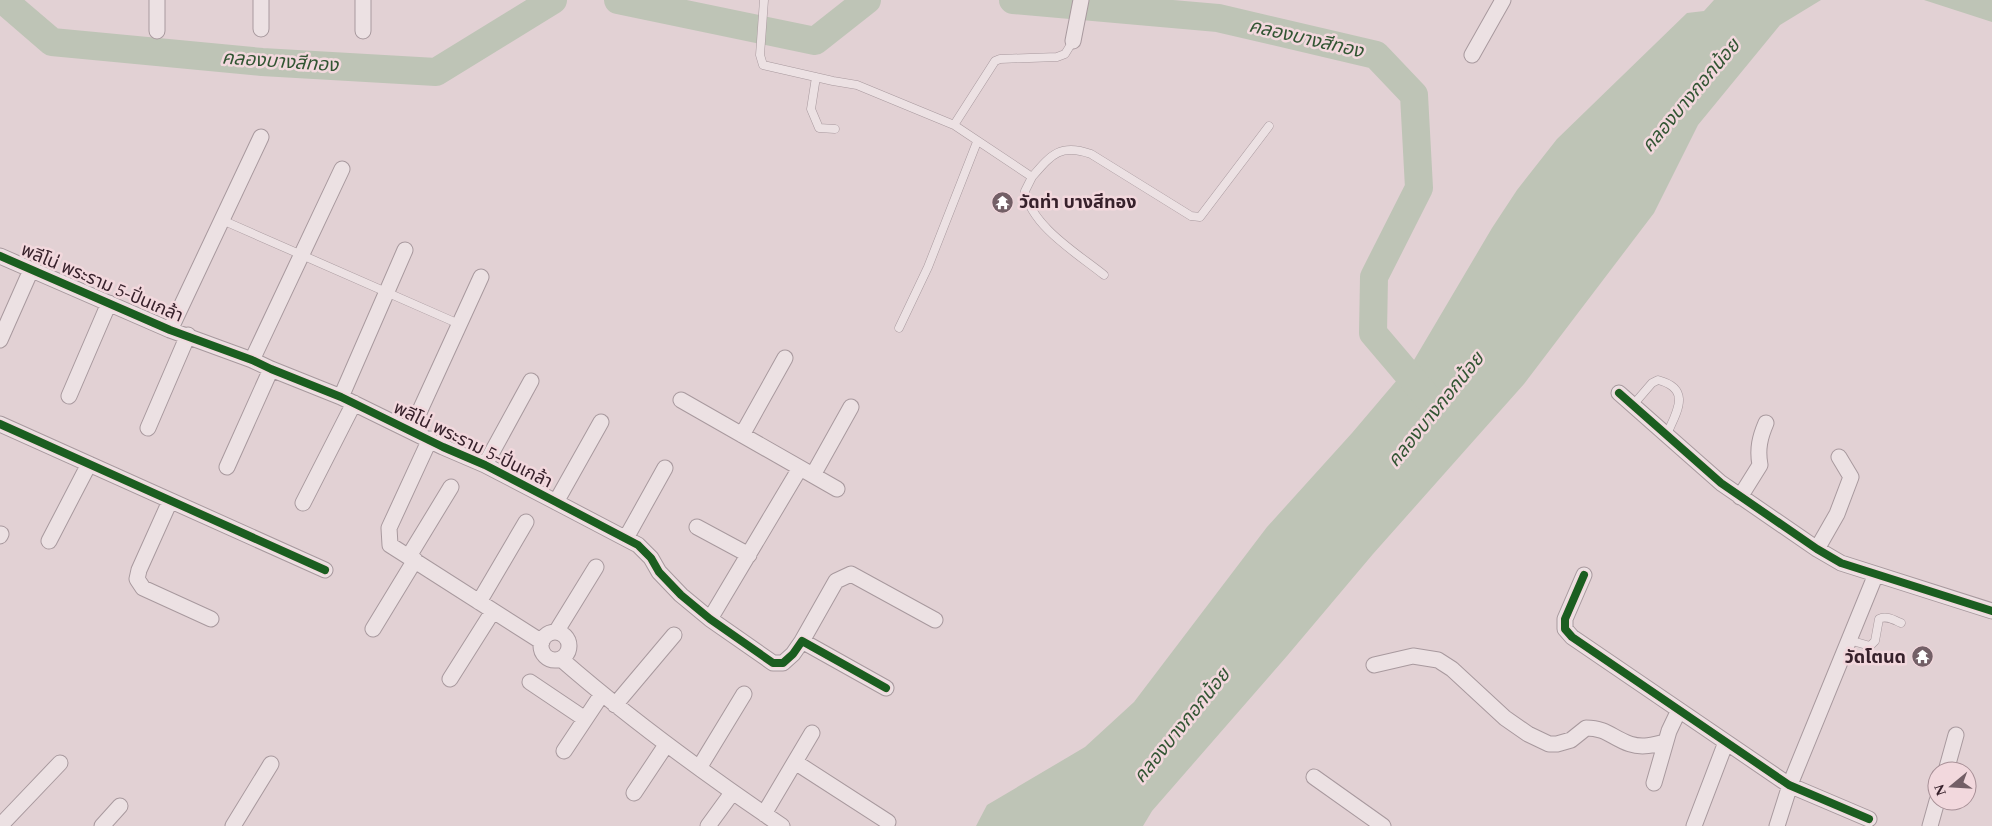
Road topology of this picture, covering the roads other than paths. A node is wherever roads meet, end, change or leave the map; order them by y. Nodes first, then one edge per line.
1 (157, 0) edge
2 (261, 0) edge
3 (363, 0) edge
4 (764, 0) edge
5 (1081, 0) edge
6 (1502, 0) edge
7 (261, 29) dead end
8 (157, 31) dead end
9 (363, 31) dead end
10 (1074, 35) joint
11 (1472, 56) dead end
12 (816, 77) junction
13 (954, 125) junction
14 (1269, 126) dead end
15 (835, 129) dead end
16 (261, 137) dead end
17 (976, 142) junction
18 (342, 169) dead end
19 (1032, 177) junction
20 (222, 220) junction
21 (405, 250) dead end
22 (0, 256) edge
23 (302, 256) junction
24 (31, 270) junction
25 (1104, 275) dead end
26 (481, 277) dead end
27 (386, 293) junction
28 (109, 304) junction
29 (460, 324) junction
30 (899, 328) dead end
31 (170, 330) junction
32 (188, 335) junction
33 (0, 340) edge
34 (784, 358) dead end
35 (252, 360) junction
36 (271, 369) junction
37 (531, 381) dead end
38 (1619, 393) dead end
39 (69, 396) dead end
40 (347, 400) junction
41 (681, 400) dead end
42 (1633, 405) junction
43 (851, 406) dead end
44 (602, 422) dead end
45 (1766, 423) dead end
46 (148, 428) dead end
47 (2, 430) edge
48 (411, 430) junction
49 (742, 435) junction
50 (1666, 436) junction
51 (430, 439) junction
52 (1839, 457) dead end
53 (89, 464) junction
54 (486, 465) junction
55 (227, 466) dead end
56 (665, 468) dead end
57 (807, 471) junction
58 (451, 487) dead end
59 (837, 489) dead end
60 (1740, 498) junction
61 (170, 501) junction
62 (556, 502) junction
63 (304, 503) dead end
64 (526, 522) dead end
65 (697, 527) dead end
66 (626, 538) junction
67 (50, 541) dead end
68 (1817, 549) junction
69 (749, 555) junction
70 (412, 558) junction
71 (596, 567) dead end
72 (325, 570) dead end
73 (1876, 574) junction
74 (1584, 575) dead end
75 (479, 602) junction
76 (493, 611) junction
77 (1992, 611) edge
78 (211, 619) dead end
79 (710, 619) junction
80 (935, 620) dead end
81 (1901, 623) dead end
82 (373, 628) dead end
83 (556, 632) junction
84 (674, 635) dead end
85 (1849, 640) junction
86 (802, 641) junction
87 (542, 642) junction
88 (561, 660) junction
89 (1374, 665) dead end
90 (450, 679) dead end
91 (530, 682) dead end
92 (886, 688) dead end
93 (602, 694) junction
94 (744, 694) dead end
95 (615, 705) junction
96 (1679, 710) junction
97 (585, 719) junction
98 (812, 733) dead end
99 (1956, 736) dead end
100 (1666, 742) junction
101 (1726, 742) junction
102 (666, 745) junction
103 (564, 751) dead end
104 (1949, 761) edge
105 (795, 762) junction
106 (60, 763) dead end
107 (272, 764) dead end
108 (699, 768) junction
109 (1314, 776) dead end
110 (1654, 782) dead end
111 (1789, 785) junction
112 (634, 793) dead end
113 (732, 793) junction
114 (120, 806) dead end
115 (1934, 811) edge
116 (764, 814) junction
117 (1869, 819) dead end
118 (888, 822) dead end
119 (0, 826) edge
120 (102, 826) edge
121 (233, 826) edge
122 (708, 826) edge
123 (782, 826) edge
124 (1384, 826) edge
125 (1694, 826) edge
126 (1777, 826) edge
127 (1930, 826) edge

1 - 8 street
2 - 7 street
3 - 9 street
4 - 12 lane
5 - 10 street
6 - 11 street
10 - 13 lane
12 - 13 lane
12 - 15 lane
13 - 17 lane
14 - 19 lane
16 - 20 street
17 - 19 lane
17 - 30 lane
18 - 23 street
19 - 25 lane
20 - 23 lane
20 - 31 street
21 - 27 street
22 - 24 street, พลีโน่ พระราม 5-ปิ่นเกล้า
23 - 27 lane
23 - 35 street
24 - 28 street, พลีโน่ พระราม 5-ปิ่นเกล้า
24 - 33 street
26 - 29 street
27 - 29 lane
27 - 40 street
28 - 31 street, พลีโน่ พระราม 5-ปิ่นเกล้า
28 - 39 street
29 - 48 street
31 - 32 street, พลีโน่ พระราม 5-ปิ่นเกล้า
32 - 35 street, พลีโน่ พระราม 5-ปิ่นเกล้า
32 - 46 street
34 - 49 street
35 - 36 street, พลีโน่ พระราม 5-ปิ่นเกล้า
36 - 40 street, พลีโน่ พระราม 5-ปิ่นเกล้า
36 - 55 street
37 - 54 street
38 - 42 street
40 - 48 street, พลีโน่ พระราม 5-ปิ่นเกล้า
40 - 63 street
41 - 49 street
42 - 50 street
42 - 50 lane
43 - 57 street
44 - 62 street
45 - 60 street
47 - 53 street
48 - 51 street, พลีโน่ พระราม 5-ปิ่นเกล้า
49 - 57 street
50 - 60 street
51 - 54 street, พลีโน่ พระราม 5-ปิ่นเกล้า
51 - 70 street
52 - 68 street
53 - 61 street
53 - 67 street
54 - 62 street, พลีโน่ พระราม 5-ปิ่นเกล้า
56 - 66 street
57 - 59 street
57 - 69 street
58 - 70 street
60 - 68 street
61 - 72 street
61 - 78 street
62 - 66 street, พลีโน่ พระราม 5-ปิ่นเกล้า
64 - 75 street
65 - 69 street
66 - 79 street, พลีโน่ พระราม 5-ปิ่นเกล้า
68 - 73 street
69 - 79 street
70 - 75 street
70 - 82 street
71 - 83 street
73 - 77 street
73 - 85 street
74 - 96 street
75 - 76 street
76 - 87 street
76 - 90 street
79 - 86 street, พลีโน่ พระราม 5-ปิ่นเกล้า
80 - 86 street
81 - 85 lane
83 - 87 street
83 - 88 street
84 - 95 street
85 - 111 street
86 - 92 street
87 - 88 street
88 - 93 street
89 - 100 street
91 - 97 street
93 - 95 street
93 - 97 street
94 - 108 street
95 - 102 street
96 - 100 street
96 - 101 street
97 - 103 street
98 - 105 street
99 - 104 street
100 - 110 street
101 - 111 street
101 - 125 street
102 - 108 street
102 - 112 street
105 - 116 street
105 - 118 street
106 - 119 street
107 - 121 street
108 - 113 street
109 - 124 street
111 - 117 street
111 - 126 street
113 - 116 street
113 - 122 street
114 - 120 street
115 - 127 street
116 - 123 street

